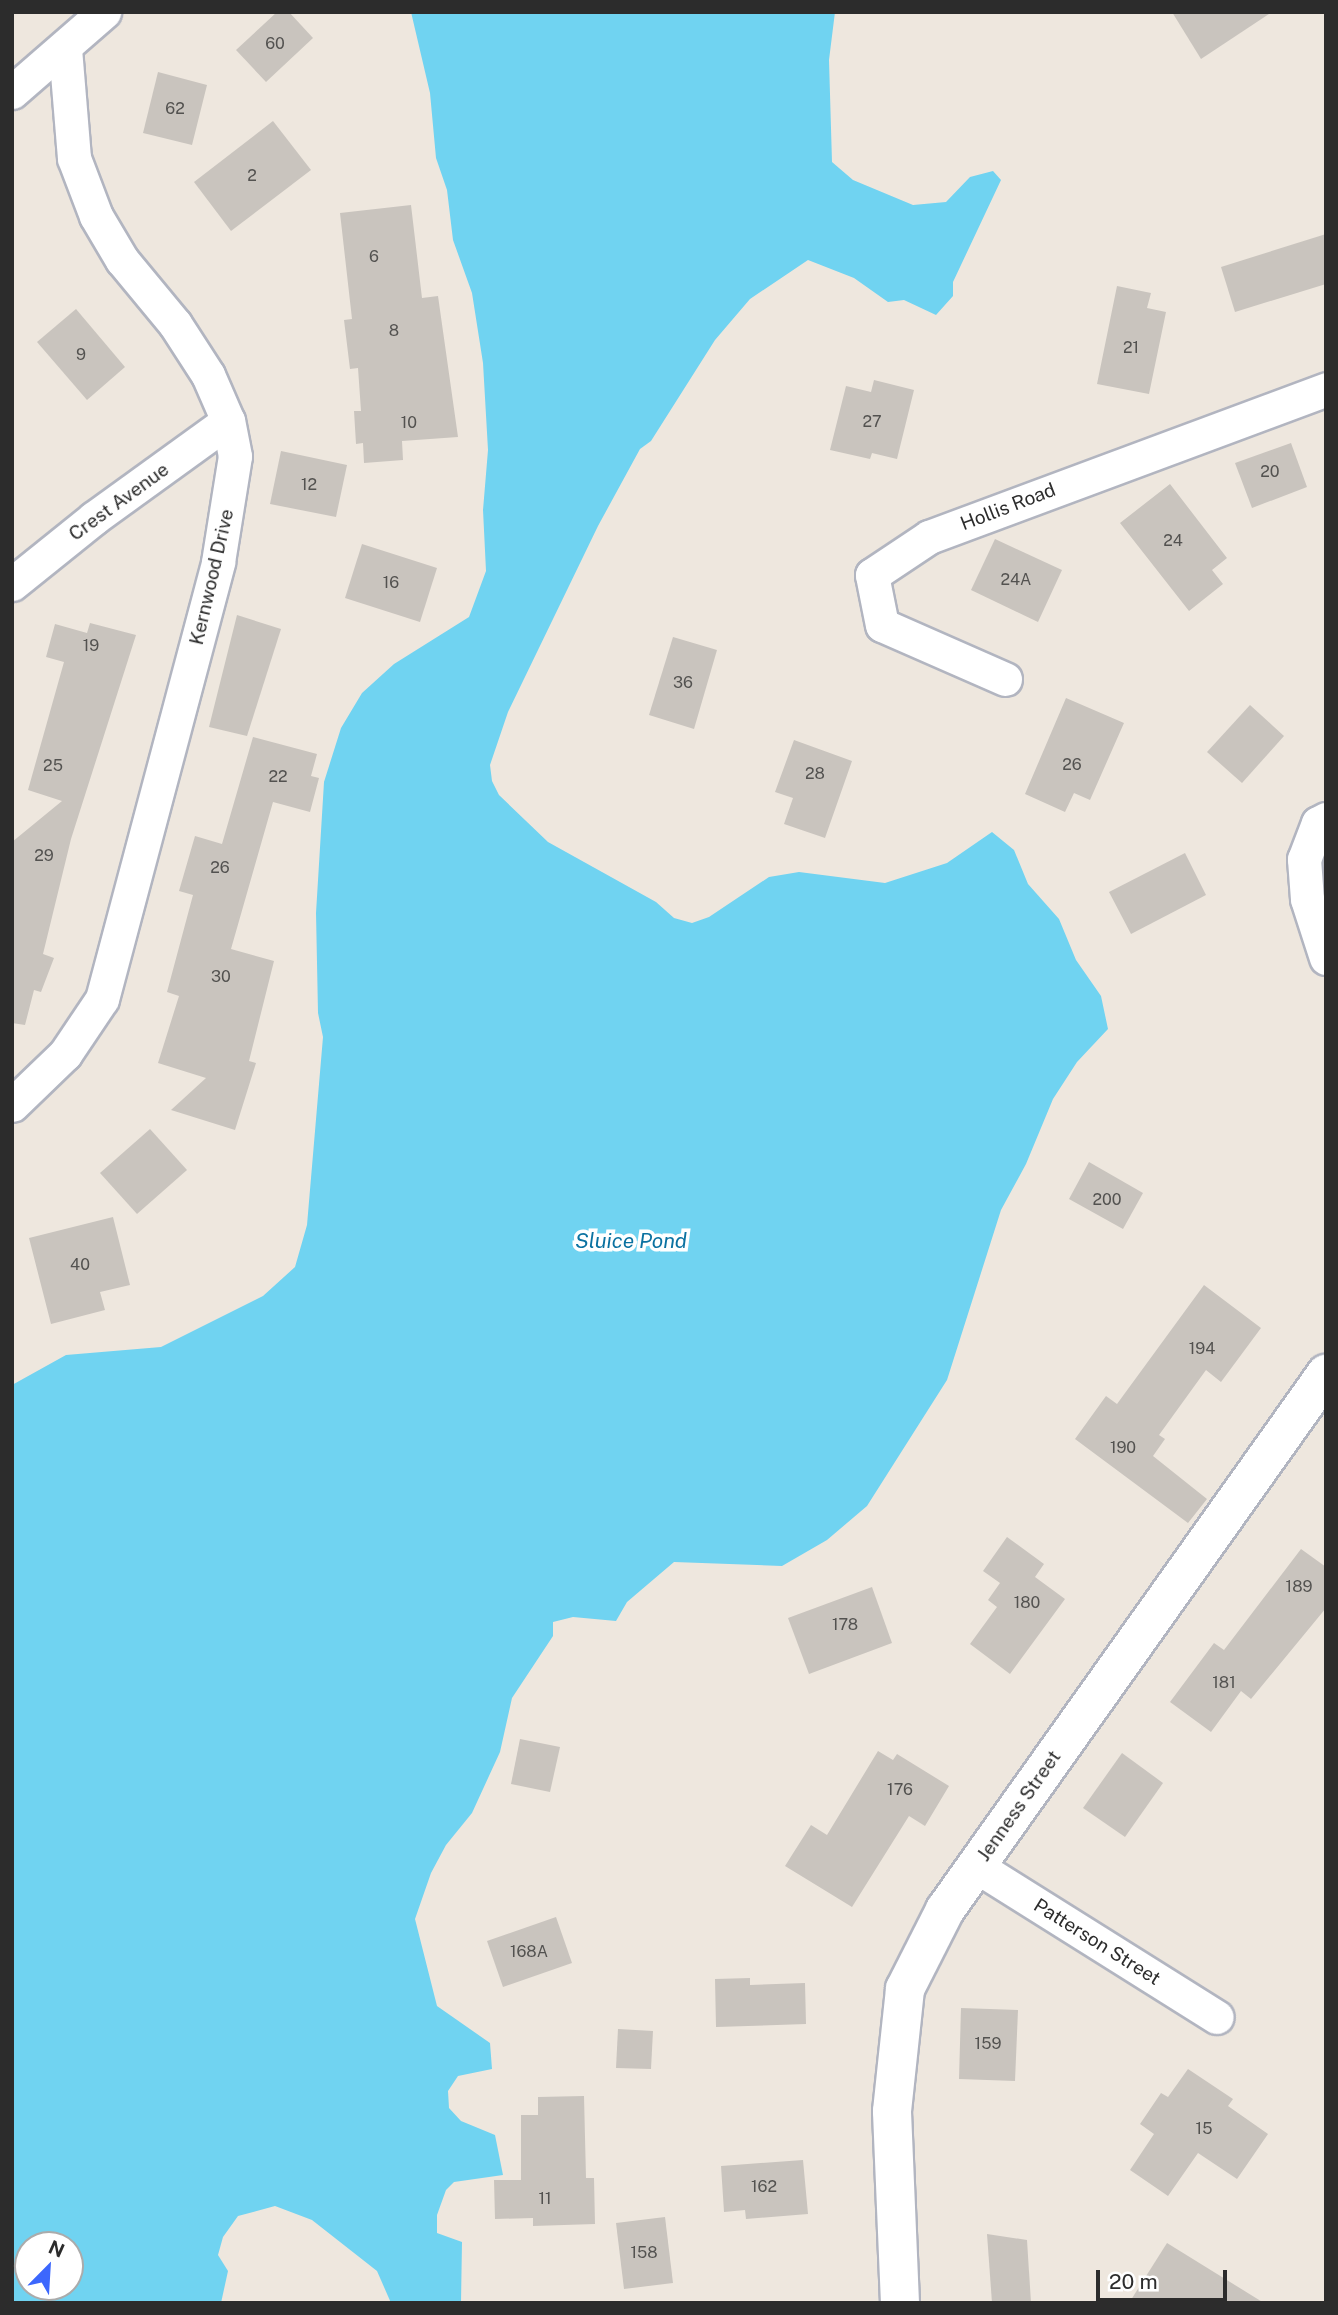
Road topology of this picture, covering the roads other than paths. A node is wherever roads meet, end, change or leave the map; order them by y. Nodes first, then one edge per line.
1 (104, 12) edge
2 (65, 48) junction
3 (12, 92) edge
4 (1326, 389) edge
5 (229, 421) junction
6 (12, 584) edge
7 (1005, 679) dead end
8 (1326, 819) edge
9 (1326, 958) edge
10 (12, 1105) edge
11 (1326, 1374) edge
12 (976, 1866) junction
13 (1217, 2017) dead end
14 (900, 2303) edge

1 - 2 street
2 - 3 street
2 - 5 street, Kernwood Drive
4 - 7 street, Hollis Road
5 - 6 street, Crest Avenue
5 - 10 street, Kernwood Drive
8 - 9 street
11 - 12 street, Jenness Street
12 - 13 street, Patterson Street
12 - 14 street, Jenness Street

